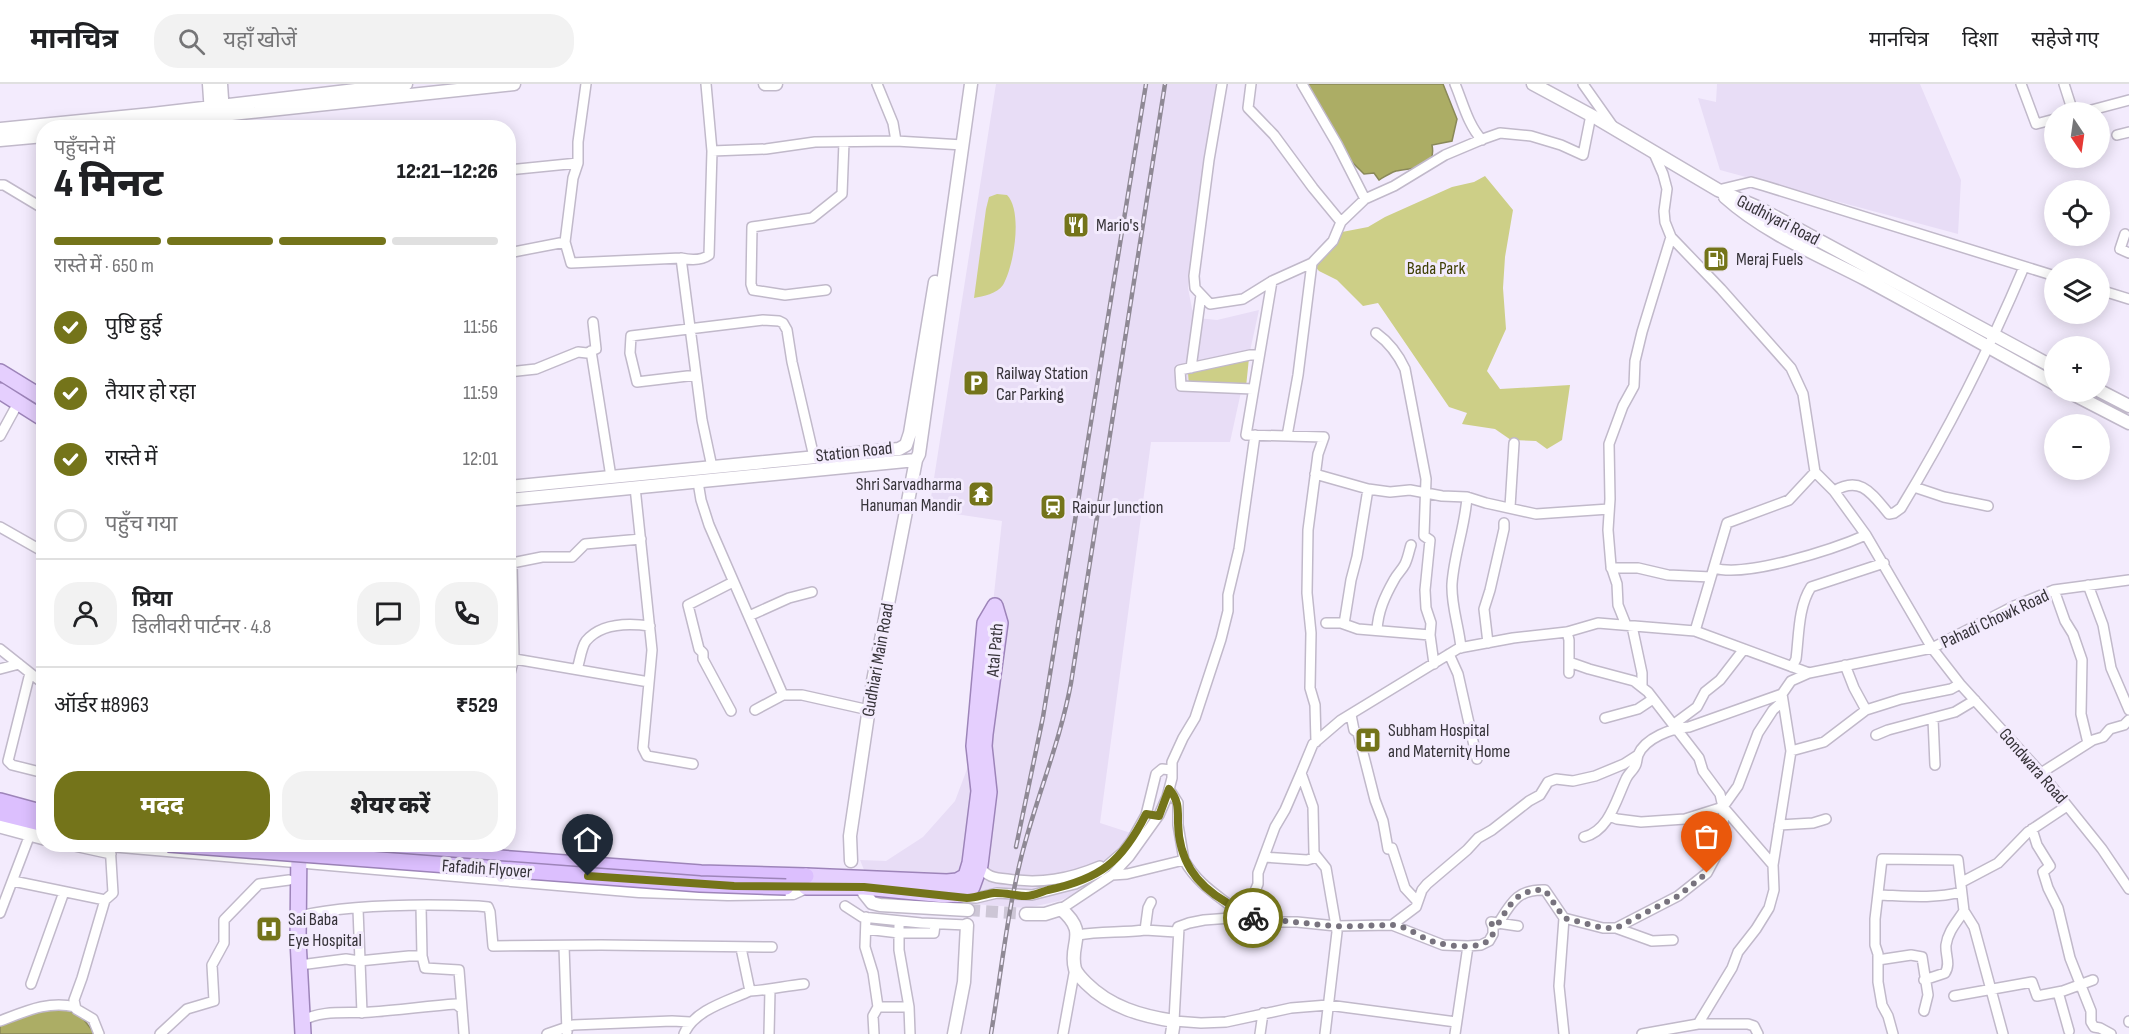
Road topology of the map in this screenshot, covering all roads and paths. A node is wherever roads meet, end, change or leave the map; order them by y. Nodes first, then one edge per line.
1 (209, 84) edge
2 (221, 84) edge
3 (406, 84) edge
4 (514, 84) edge
5 (586, 84) edge
6 (706, 84) edge
7 (765, 84) edge
8 (776, 84) edge
9 (877, 84) edge
10 (969, 84) edge
11 (1222, 84) edge
12 (1251, 84) edge
13 (1302, 84) edge
14 (1455, 84) edge
15 (1533, 84) edge
16 (1583, 84) edge
17 (2021, 84) edge
18 (2064, 84) edge
19 (467, 86) edge
20 (2129, 100) edge
21 (2070, 102) edge
22 (2110, 105) edge
23 (1591, 115) junction
24 (217, 117) edge
25 (163, 120) edge
26 (194, 120) edge
27 (2044, 122) edge
28 (36, 127) edge
29 (1613, 128) junction
30 (0, 129) edge
31 (2129, 132) edge
32 (2117, 135) dead end
33 (36, 137) edge
34 (1482, 140) junction
35 (0, 141) edge
36 (896, 141) junction
37 (844, 142) junction
38 (960, 145) junction
39 (712, 151) junction
40 (1653, 151) junction
41 (578, 164) junction
42 (516, 169) edge
43 (0, 185) edge
44 (1718, 190) junction
45 (1365, 199) junction
46 (36, 204) edge
47 (1341, 222) junction
48 (2126, 234) dead end
49 (1671, 237) junction
50 (565, 242) junction
51 (516, 251) edge
52 (2129, 254) edge
53 (681, 258) junction
54 (1312, 263) junction
55 (2024, 267) junction
56 (2044, 273) edge
57 (1272, 281) junction
58 (826, 290) dead end
59 (2110, 293) edge
60 (1202, 295) junction
61 (2129, 299) edge
62 (593, 322) dead end
63 (689, 329) junction
64 (1376, 333) dead end
65 (1992, 341) junction
66 (591, 351) junction
67 (1259, 355) junction
68 (2044, 363) edge
69 (1191, 368) junction
70 (516, 371) edge
71 (0, 372) edge
72 (696, 375) junction
73 (2044, 376) edge
74 (1253, 389) junction
75 (0, 391) edge
76 (36, 394) edge
77 (2110, 396) edge
78 (2088, 402) edge
79 (18, 403) junction
80 (2129, 406) edge
81 (36, 414) edge
82 (2129, 423) edge
83 (1255, 435) junction
84 (0, 436) edge
85 (1287, 436) junction
86 (1514, 443) dead end
87 (814, 457) junction
88 (916, 460) junction
89 (712, 467) junction
90 (1815, 472) junction
91 (1315, 474) junction
92 (611, 477) junction
93 (698, 482) junction
94 (516, 485) edge
95 (635, 487) junction
96 (1914, 487) junction
97 (1368, 489) junction
98 (1834, 491) junction
99 (1425, 492) junction
100 (1467, 497) junction
101 (516, 499) edge
102 (1988, 506) dead end
103 (1510, 507) junction
104 (1609, 509) junction
105 (1504, 523) dead end
106 (0, 527) edge
107 (1866, 535) junction
108 (641, 539) junction
109 (1411, 545) dead end
110 (36, 547) edge
111 (516, 562) edge
112 (1884, 563) junction
113 (1611, 568) junction
114 (1713, 573) junction
115 (2129, 580) edge
116 (734, 582) junction
117 (2088, 585) junction
118 (2055, 590) junction
119 (812, 592) dead end
120 (749, 616) junction
121 (1326, 624) dead end
122 (1344, 624) junction
123 (650, 626) junction
124 (1629, 626) junction
125 (1377, 630) junction
126 (1695, 631) junction
127 (1567, 632) junction
128 (1430, 635) junction
129 (1488, 643) junction
130 (1461, 648) junction
131 (1932, 648) junction
132 (0, 649) edge
133 (1744, 649) junction
134 (1449, 654) junction
135 (516, 659) edge
136 (1569, 662) junction
137 (19, 664) junction
138 (1434, 664) junction
139 (1845, 665) junction
140 (1792, 667) junction
141 (0, 669) edge
142 (577, 669) junction
143 (30, 673) junction
144 (1569, 673) dead end
145 (1809, 673) junction
146 (36, 678) edge
147 (649, 682) junction
148 (1960, 684) junction
149 (1642, 687) junction
150 (783, 695) junction
151 (1783, 697) junction
152 (1653, 699) junction
153 (1975, 700) junction
154 (756, 710) dead end
155 (869, 710) junction
156 (1866, 710) junction
157 (2129, 710) edge
158 (731, 711) dead end
159 (1350, 715) junction
160 (1605, 718) dead end
161 (1933, 719) junction
162 (2129, 720) edge
163 (1675, 726) junction
164 (1875, 735) dead end
165 (1316, 742) junction
166 (2088, 743) junction
167 (1791, 751) junction
168 (1638, 755) junction
169 (1477, 759) dead end
170 (693, 764) dead end
171 (1935, 765) dead end
172 (1172, 770) junction
173 (36, 771) edge
174 (1301, 773) junction
175 (2041, 773) junction
176 (1169, 789) junction
177 (2067, 806) junction
178 (36, 807) edge
179 (1723, 807) junction
180 (2, 811) edge
181 (36, 813) edge
182 (1146, 814) junction
183 (1159, 816) junction
184 (1609, 816) junction
185 (1826, 819) dead end
186 (36, 822) edge
187 (1779, 825) junction
188 (2032, 829) junction
189 (36, 830) edge
190 (29, 837) junction
191 (1584, 837) dead end
192 (36, 838) edge
193 (1132, 840) junction
194 (109, 852) edge
195 (170, 852) edge
196 (274, 852) edge
197 (290, 852) edge
198 (296, 852) edge
199 (418, 852) edge
200 (511, 852) edge
201 (1264, 857) junction
202 (1317, 857) junction
203 (1184, 860) junction
204 (851, 861) dead end
205 (293, 862) junction
206 (980, 865) junction
207 (1773, 865) junction
208 (1112, 875) junction
209 (289, 880) junction
210 (786, 881) junction
211 (806, 881) junction
212 (1962, 882) junction
213 (0, 883) edge
214 (12, 884) junction
215 (2129, 889) edge
216 (64, 892) junction
217 (1961, 892) junction
218 (864, 893) dead end
219 (945, 895) junction
220 (1879, 895) junction
221 (105, 900) junction
222 (1151, 902) dead end
223 (1417, 902) junction
224 (421, 906) junction
225 (845, 906) dead end
226 (358, 909) junction
227 (1061, 909) junction
228 (968, 910) tunnel mouth
229 (1965, 911) junction
230 (0, 913) edge
231 (1026, 914) tunnel mouth
232 (299, 916) junction
233 (866, 917) junction
234 (1244, 917) junction
235 (1564, 918) junction
236 (899, 921) junction
237 (935, 924) junction
238 (1498, 924) junction
239 (967, 925) joint
240 (1392, 925) junction
241 (1336, 926) junction
242 (1518, 926) dead end
243 (1178, 927) junction
244 (1616, 928) junction
245 (866, 929) junction
246 (1145, 930) junction
247 (899, 933) junction
248 (1078, 935) junction
249 (1673, 940) dead end
250 (564, 946) junction
251 (1468, 946) junction
252 (772, 947) dead end
253 (741, 948) junction
254 (422, 956) junction
255 (1878, 960) junction
256 (359, 961) junction
257 (300, 965) junction
258 (1075, 968) junction
259 (1924, 980) junction
260 (2093, 980) dead end
261 (31, 984) dead end
262 (804, 984) dead end
263 (2080, 985) junction
264 (770, 990) junction
265 (1991, 990) junction
266 (750, 991) junction
267 (2058, 992) junction
268 (1954, 996) dead end
269 (1328, 1005) junction
270 (75, 1007) junction
271 (878, 1007) junction
272 (909, 1007) junction
273 (462, 1009) junction
274 (1924, 1011) dead end
275 (362, 1013) junction
276 (1263, 1013) junction
277 (0, 1021) edge
278 (1174, 1021) junction
279 (690, 1022) junction
280 (1456, 1022) junction
281 (1698, 1024) junction
282 (302, 1027) edge
283 (567, 1031) edge
284 (2069, 1031) dead end
285 (99, 1034) edge
286 (160, 1034) edge
287 (292, 1034) edge
288 (464, 1034) edge
289 (547, 1034) edge
290 (684, 1034) edge
291 (769, 1034) edge
292 (874, 1034) edge
293 (910, 1034) edge
294 (954, 1034) edge
295 (1063, 1034) edge
296 (1172, 1034) edge
297 (1260, 1034) edge
298 (1325, 1034) edge
299 (1455, 1034) edge
300 (1564, 1034) edge
301 (1642, 1034) edge
302 (1758, 1034) edge
303 (1893, 1034) edge
304 (2003, 1034) edge
305 (2111, 1034) edge

1 - 24 street
2 - 24 street
3 - 24 street
4 - 19 street
5 - 41 street
6 - 39 street
7 - 8 street
9 - 36 street
10 - 38 street
11 - 60 street
12 - 47 street
13 - 45 street
14 - 34 street
15 - 23 street, Gudhiyari Road
16 - 29 street
17 - 27 street
18 - 21 street
19 - 24 street
20 - 22 street
23 - 29 street, Gudhiyari Road
23 - 34 street
24 - 25 street
24 - 26 street
28 - 30 street
29 - 40 street, Gudhiyari Road
31 - 32 street
33 - 35 street
34 - 45 street
36 - 37 street
36 - 38 street
37 - 39 street
37 - 58 street
38 - 87 street, Station Road
38 - 88 street, Gudhiari Main Road
39 - 53 street
40 - 44 street, Gudhiyari Road
40 - 49 street
41 - 42 street
41 - 50 street
43 - 46 street
44 - 55 street
44 - 65 street, Gudhiyari Road
45 - 47 street
47 - 54 street
48 - 52 street
49 - 90 street
49 - 104 street
50 - 51 street
50 - 53 street
53 - 63 street
54 - 57 street
54 - 85 street
55 - 56 street
55 - 65 street
57 - 60 street
57 - 67 street
59 - 61 street
60 - 69 street
62 - 66 street
63 - 72 street
63 - 72 street
63 - 87 street
64 - 99 street
65 - 68 street, Gudhiyari Road
65 - 73 street, Gudhiyari Road
65 - 96 street
66 - 70 street
66 - 92 street
67 - 69 street
67 - 74 street
69 - 74 street
71 - 76 main road
72 - 89 street
74 - 83 street
75 - 79 main road
77 - 80 street
78 - 82 street
79 - 81 main road
79 - 84 street
83 - 85 street
83 - 172 street
85 - 91 street
86 - 103 street
87 - 89 street, Station Road
88 - 93 street, Station Road
88 - 155 street, Gudhiari Main Road
89 - 92 street, Station Road
90 - 98 street, Gondwara Road
90 - 114 street
91 - 97 street
91 - 165 street
92 - 94 street, Station Road
93 - 95 street, Station Road
93 - 116 street
95 - 101 street, Station Road
95 - 108 street
96 - 98 street
96 - 102 street
97 - 99 street
97 - 122 street
98 - 107 street, Gondwara Road
99 - 100 street
99 - 128 street
100 - 103 street
100 - 130 street
103 - 104 street
104 - 113 street
105 - 129 street
106 - 110 street
107 - 112 street, Gondwara Road
107 - 114 street
108 - 111 street
108 - 123 street
109 - 125 street
112 - 131 street, Gondwara Road
112 - 140 street
113 - 114 street
113 - 124 street
114 - 126 street
115 - 117 street, Pahadi Chowk Road
116 - 120 street
116 - 158 street
117 - 118 street, Pahadi Chowk Road
117 - 157 street
118 - 131 street, Pahadi Chowk Road
118 - 166 street
119 - 120 street
120 - 150 street
121 - 122 street
122 - 125 street
123 - 142 street
123 - 147 street
124 - 126 street
124 - 127 street
124 - 149 street
125 - 128 street
126 - 133 street
127 - 129 street
127 - 136 street
128 - 138 street
129 - 130 street
130 - 134 street
131 - 139 street, Pahadi Chowk Road
131 - 148 street, Gondwara Road
132 - 137 street
133 - 140 street
133 - 163 street
134 - 138 street
134 - 169 street
135 - 142 street
136 - 144 street
136 - 149 street
137 - 141 street
137 - 143 street
138 - 159 street
139 - 145 street, Pahadi Chowk Road
139 - 156 street
140 - 145 street
142 - 147 street
143 - 146 street
143 - 173 street
145 - 151 street
147 - 170 street
148 - 153 street, Gondwara Road
148 - 156 street
149 - 152 street
150 - 154 street
150 - 155 street
151 - 163 street
151 - 167 street
151 - 179 street
152 - 160 street
152 - 163 street
153 - 161 street
153 - 175 street, Gondwara Road
155 - 204 street, Gudhiari Main Road
156 - 167 street
159 - 165 street
159 - 223 street
161 - 164 street
161 - 171 street
162 - 166 street
163 - 168 street
163 - 179 street
165 - 174 street
166 - 175 street
167 - 187 street
168 - 184 street
168 - 223 street
172 - 176 street
172 - 182 street
174 - 201 street
174 - 202 street
175 - 177 street, Gondwara Road
176 - 183 street
176 - 203 street
177 - 188 street
177 - 215 street, Gondwara Road
178 - 180 street
179 - 184 street
179 - 207 street
179 - 244 street
180 - 181 highway
180 - 186 highway
180 - 189 street
180 - 190 street
182 - 183 street
182 - 193 street
183 - 208 street
184 - 191 street
185 - 187 street
187 - 207 street
188 - 212 street
188 - 263 street
190 - 192 street
190 - 214 street
193 - 206 street
193 - 219 street
194 - 221 street
195 - 205 street
196 - 210 highway, Fafadih Flyover, bridge
197 - 205 main road
198 - 205 main road
199 - 210 highway, Fafadih Flyover
200 - 211 street
201 - 202 street
201 - 234 street
202 - 241 street
203 - 208 street
203 - 234 street
205 - 209 main road
205 - 211 street
205 - 232 main road
206 - 211 main road, Atal Path
206 - 219 main road, Atal Path
207 - 281 street
208 - 227 street
209 - 286 street
209 - 287 main road
210 - 211 highway, Fafadih Flyover
211 - 219 main road, Atal Path
212 - 217 street
212 - 220 street
213 - 214 street
214 - 216 street
214 - 230 street
216 - 221 street
216 - 261 street
217 - 220 street
217 - 229 street
218 - 228 street
220 - 255 street
221 - 270 street
222 - 246 street
223 - 240 street
224 - 226 street
224 - 250 street
224 - 254 street
225 - 233 street
226 - 232 street
226 - 256 street
227 - 231 street
227 - 248 street
229 - 259 street
229 - 265 street
232 - 257 main road
233 - 236 street
233 - 245 street
234 - 241 street
234 - 243 street
235 - 238 street
235 - 244 street
235 - 300 street
236 - 237 street
236 - 247 street
237 - 239 street
237 - 247 street
238 - 242 street
238 - 251 street
239 - 294 street
240 - 241 street
240 - 251 street
241 - 269 street
243 - 246 street
243 - 278 street
244 - 249 street
245 - 247 street
245 - 271 street
246 - 248 street
247 - 272 street
248 - 258 street
250 - 253 street
250 - 283 street
251 - 280 street
252 - 253 street
253 - 266 street
254 - 256 street
254 - 273 street
255 - 259 street
255 - 303 street
256 - 257 street
256 - 275 street
257 - 282 main road
258 - 278 street
258 - 295 street
259 - 274 street
260 - 263 street
262 - 264 street
263 - 267 street
263 - 305 street
264 - 266 street
264 - 291 street
265 - 267 street
265 - 268 street
265 - 304 street
266 - 279 street
267 - 284 street
269 - 276 street
269 - 280 street
269 - 298 street
270 - 277 street
270 - 285 street
271 - 272 street
271 - 292 street
272 - 293 street
273 - 275 street
273 - 288 street
275 - 282 street
276 - 278 street
276 - 297 street
278 - 296 street
279 - 283 street
279 - 290 street
280 - 299 street
281 - 301 street
281 - 302 street
283 - 289 street

